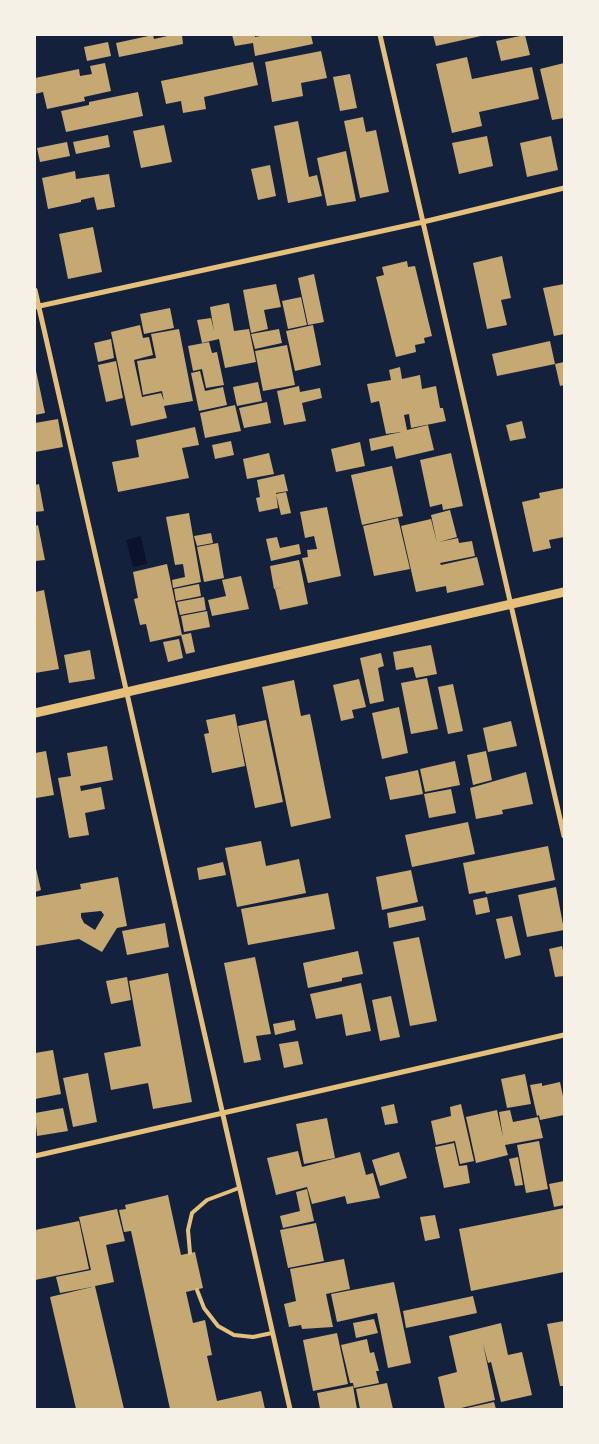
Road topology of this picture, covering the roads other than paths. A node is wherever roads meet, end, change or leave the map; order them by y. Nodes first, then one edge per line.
1 (380, 35) edge
2 (564, 188) edge
3 (423, 222) junction
4 (35, 290) edge
5 (37, 306) edge
6 (564, 592) edge
7 (511, 604) junction
8 (126, 692) junction
9 (35, 713) edge
10 (564, 836) edge
11 (564, 1035) edge
12 (222, 1113) junction
13 (35, 1156) edge
14 (239, 1188) junction
15 (190, 1253) dead end
16 (197, 1290) dead end
17 (272, 1333) junction
18 (290, 1409) edge

1 - 3 street
2 - 3 street
3 - 5 street
3 - 7 street
4 - 5 street
5 - 8 street
6 - 7 street
7 - 8 street
7 - 10 street
8 - 9 street
8 - 12 street
11 - 12 street
12 - 13 street
12 - 14 street
14 - 15 lane
14 - 17 street
16 - 17 lane
17 - 18 street

